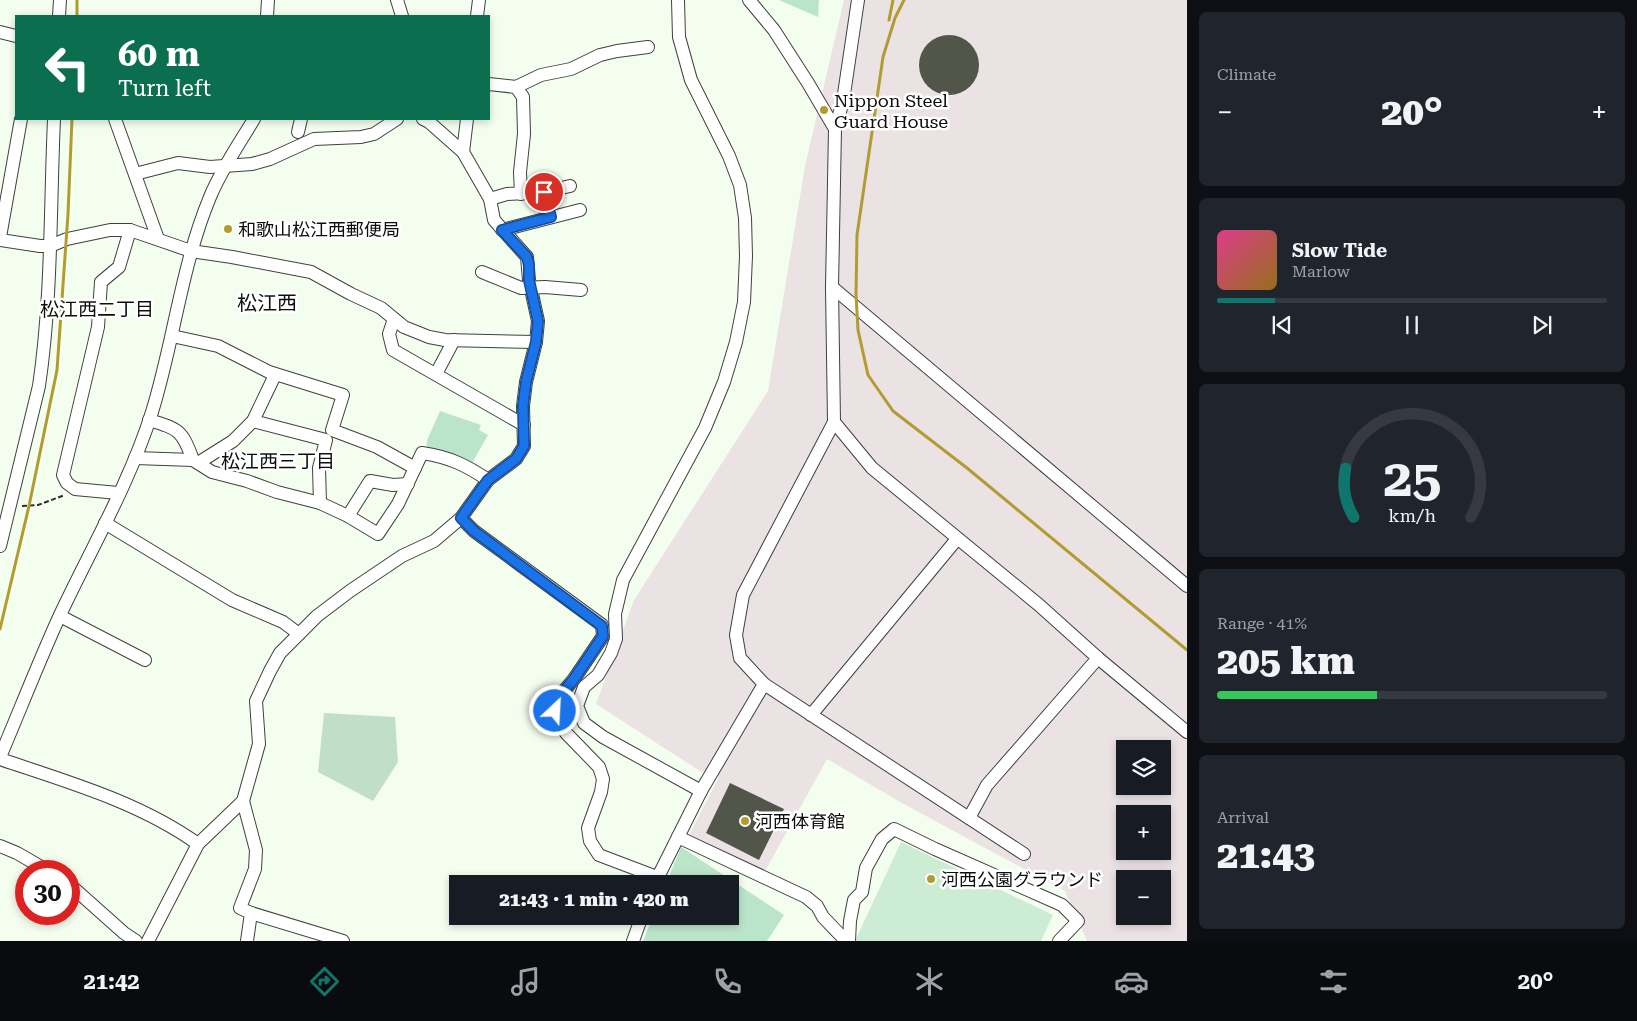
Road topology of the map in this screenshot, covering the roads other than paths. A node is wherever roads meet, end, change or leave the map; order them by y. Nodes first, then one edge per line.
1 (60, 0) edge
2 (268, 0) edge
3 (398, 0) edge
4 (479, 0) edge
5 (678, 0) edge
6 (749, 0) edge
7 (858, 0) edge
8 (58, 15) edge
9 (267, 15) edge
10 (402, 15) edge
11 (477, 15) edge
12 (0, 32) edge
13 (15, 36) edge
14 (648, 47) dead end
15 (490, 84) edge
16 (516, 87) junction
17 (21, 120) edge
18 (54, 120) edge
19 (114, 120) edge
20 (253, 120) edge
21 (300, 120) edge
22 (395, 120) edge
23 (427, 120) edge
24 (467, 120) edge
25 (834, 129) junction
26 (298, 132) dead end
27 (463, 152) junction
28 (226, 166) junction
29 (135, 174) junction
30 (570, 186) dead end
31 (544, 192) junction
32 (521, 194) junction
33 (490, 199) junction
34 (580, 210) dead end
35 (551, 217) junction
36 (130, 230) junction
37 (502, 230) junction
38 (0, 238) edge
39 (158, 239) junction
40 (50, 246) junction
41 (191, 251) junction
42 (482, 272) dead end
43 (832, 287) junction
44 (531, 289) junction
45 (581, 290) dead end
46 (394, 319) junction
47 (172, 336) junction
48 (454, 340) junction
49 (536, 342) junction
50 (275, 374) junction
51 (436, 374) junction
52 (149, 420) junction
53 (253, 421) junction
54 (834, 422) junction
55 (524, 425) junction
56 (135, 458) junction
57 (195, 461) junction
58 (415, 468) junction
59 (488, 480) junction
60 (408, 484) junction
61 (118, 493) junction
62 (320, 503) junction
63 (5, 505) edge
64 (348, 516) junction
65 (461, 518) junction
66 (105, 523) junction
67 (957, 539) junction
68 (0, 546) edge
69 (1187, 586) edge
70 (60, 616) junction
71 (299, 634) junction
72 (1098, 658) junction
73 (145, 660) dead end
74 (579, 683) junction
75 (764, 684) junction
76 (811, 714) junction
77 (1187, 732) edge
78 (0, 758) edge
79 (701, 791) junction
80 (243, 801) junction
81 (969, 818) junction
82 (678, 836) junction
83 (198, 844) junction
84 (0, 846) edge
85 (1024, 854) dead end
86 (29, 860) edge
87 (645, 875) edge
88 (658, 875) edge
89 (80, 894) edge
90 (251, 914) junction
91 (638, 925) edge
92 (136, 941) edge
93 (148, 941) edge
94 (247, 941) edge
95 (344, 941) edge
96 (632, 941) edge
97 (847, 941) edge
98 (1059, 941) edge

1 - 8 street
2 - 9 street
3 - 10 street
4 - 11 street
5 - 74 street
6 - 25 street
7 - 25 street
12 - 13 street
14 - 16 street
15 - 16 street
16 - 32 street
17 - 38 street
18 - 40 street
19 - 29 street
20 - 28 street
21 - 26 street
22 - 28 street
23 - 27 street
24 - 27 street
25 - 43 street
27 - 33 street
28 - 29 street
28 - 41 street
29 - 39 street
30 - 31 street
31 - 32 street
31 - 35 street
32 - 33 street
33 - 37 street
34 - 35 street
35 - 37 street
36 - 39 street
36 - 40 street
36 - 61 street
37 - 44 street
38 - 40 street
39 - 41 street
40 - 63 street
41 - 46 street
41 - 47 street
42 - 44 street
43 - 54 street
43 - 69 street
44 - 45 street
44 - 49 street
46 - 48 street
46 - 51 street
47 - 50 street
47 - 52 street
48 - 49 street
48 - 51 street
49 - 55 street
50 - 53 street
50 - 58 street
51 - 55 street
52 - 56 street
52 - 57 street
53 - 57 street
53 - 62 street
54 - 67 street
54 - 75 street
55 - 59 street
56 - 57 street
56 - 61 street
57 - 62 street
58 - 59 street
58 - 60 street
59 - 65 street
60 - 64 street
60 - 64 street
61 - 66 street
62 - 64 street
63 - 68 street
65 - 71 street
65 - 74 street
66 - 70 street
66 - 71 street
67 - 72 street
67 - 76 street
70 - 73 street
70 - 78 street
71 - 80 street
72 - 77 street
72 - 81 street
74 - 79 street
74 - 87 street
75 - 76 street
75 - 79 street
76 - 81 street
78 - 83 street
79 - 82 street
80 - 83 street
80 - 90 street
81 - 85 street
82 - 88 street
82 - 97 street
83 - 93 street
84 - 86 street
89 - 92 street
90 - 94 street
90 - 95 street
91 - 96 street
97 - 98 street

